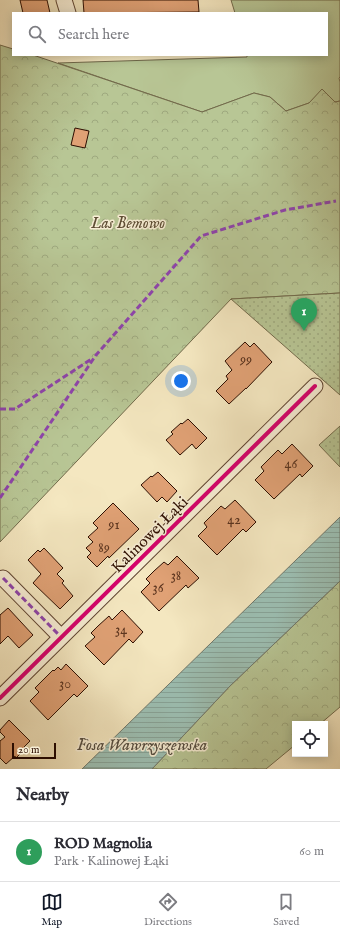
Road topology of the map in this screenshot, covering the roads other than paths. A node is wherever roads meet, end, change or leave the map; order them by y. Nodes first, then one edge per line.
1 (64, 0) edge
2 (68, 12) edge
3 (314, 386) dead end
4 (3, 578) dead end
5 (61, 637) junction
6 (0, 698) edge

1 - 2 street
3 - 5 street, Kalinowej Łąki
4 - 5 street
5 - 6 street, Kalinowej Łąki

